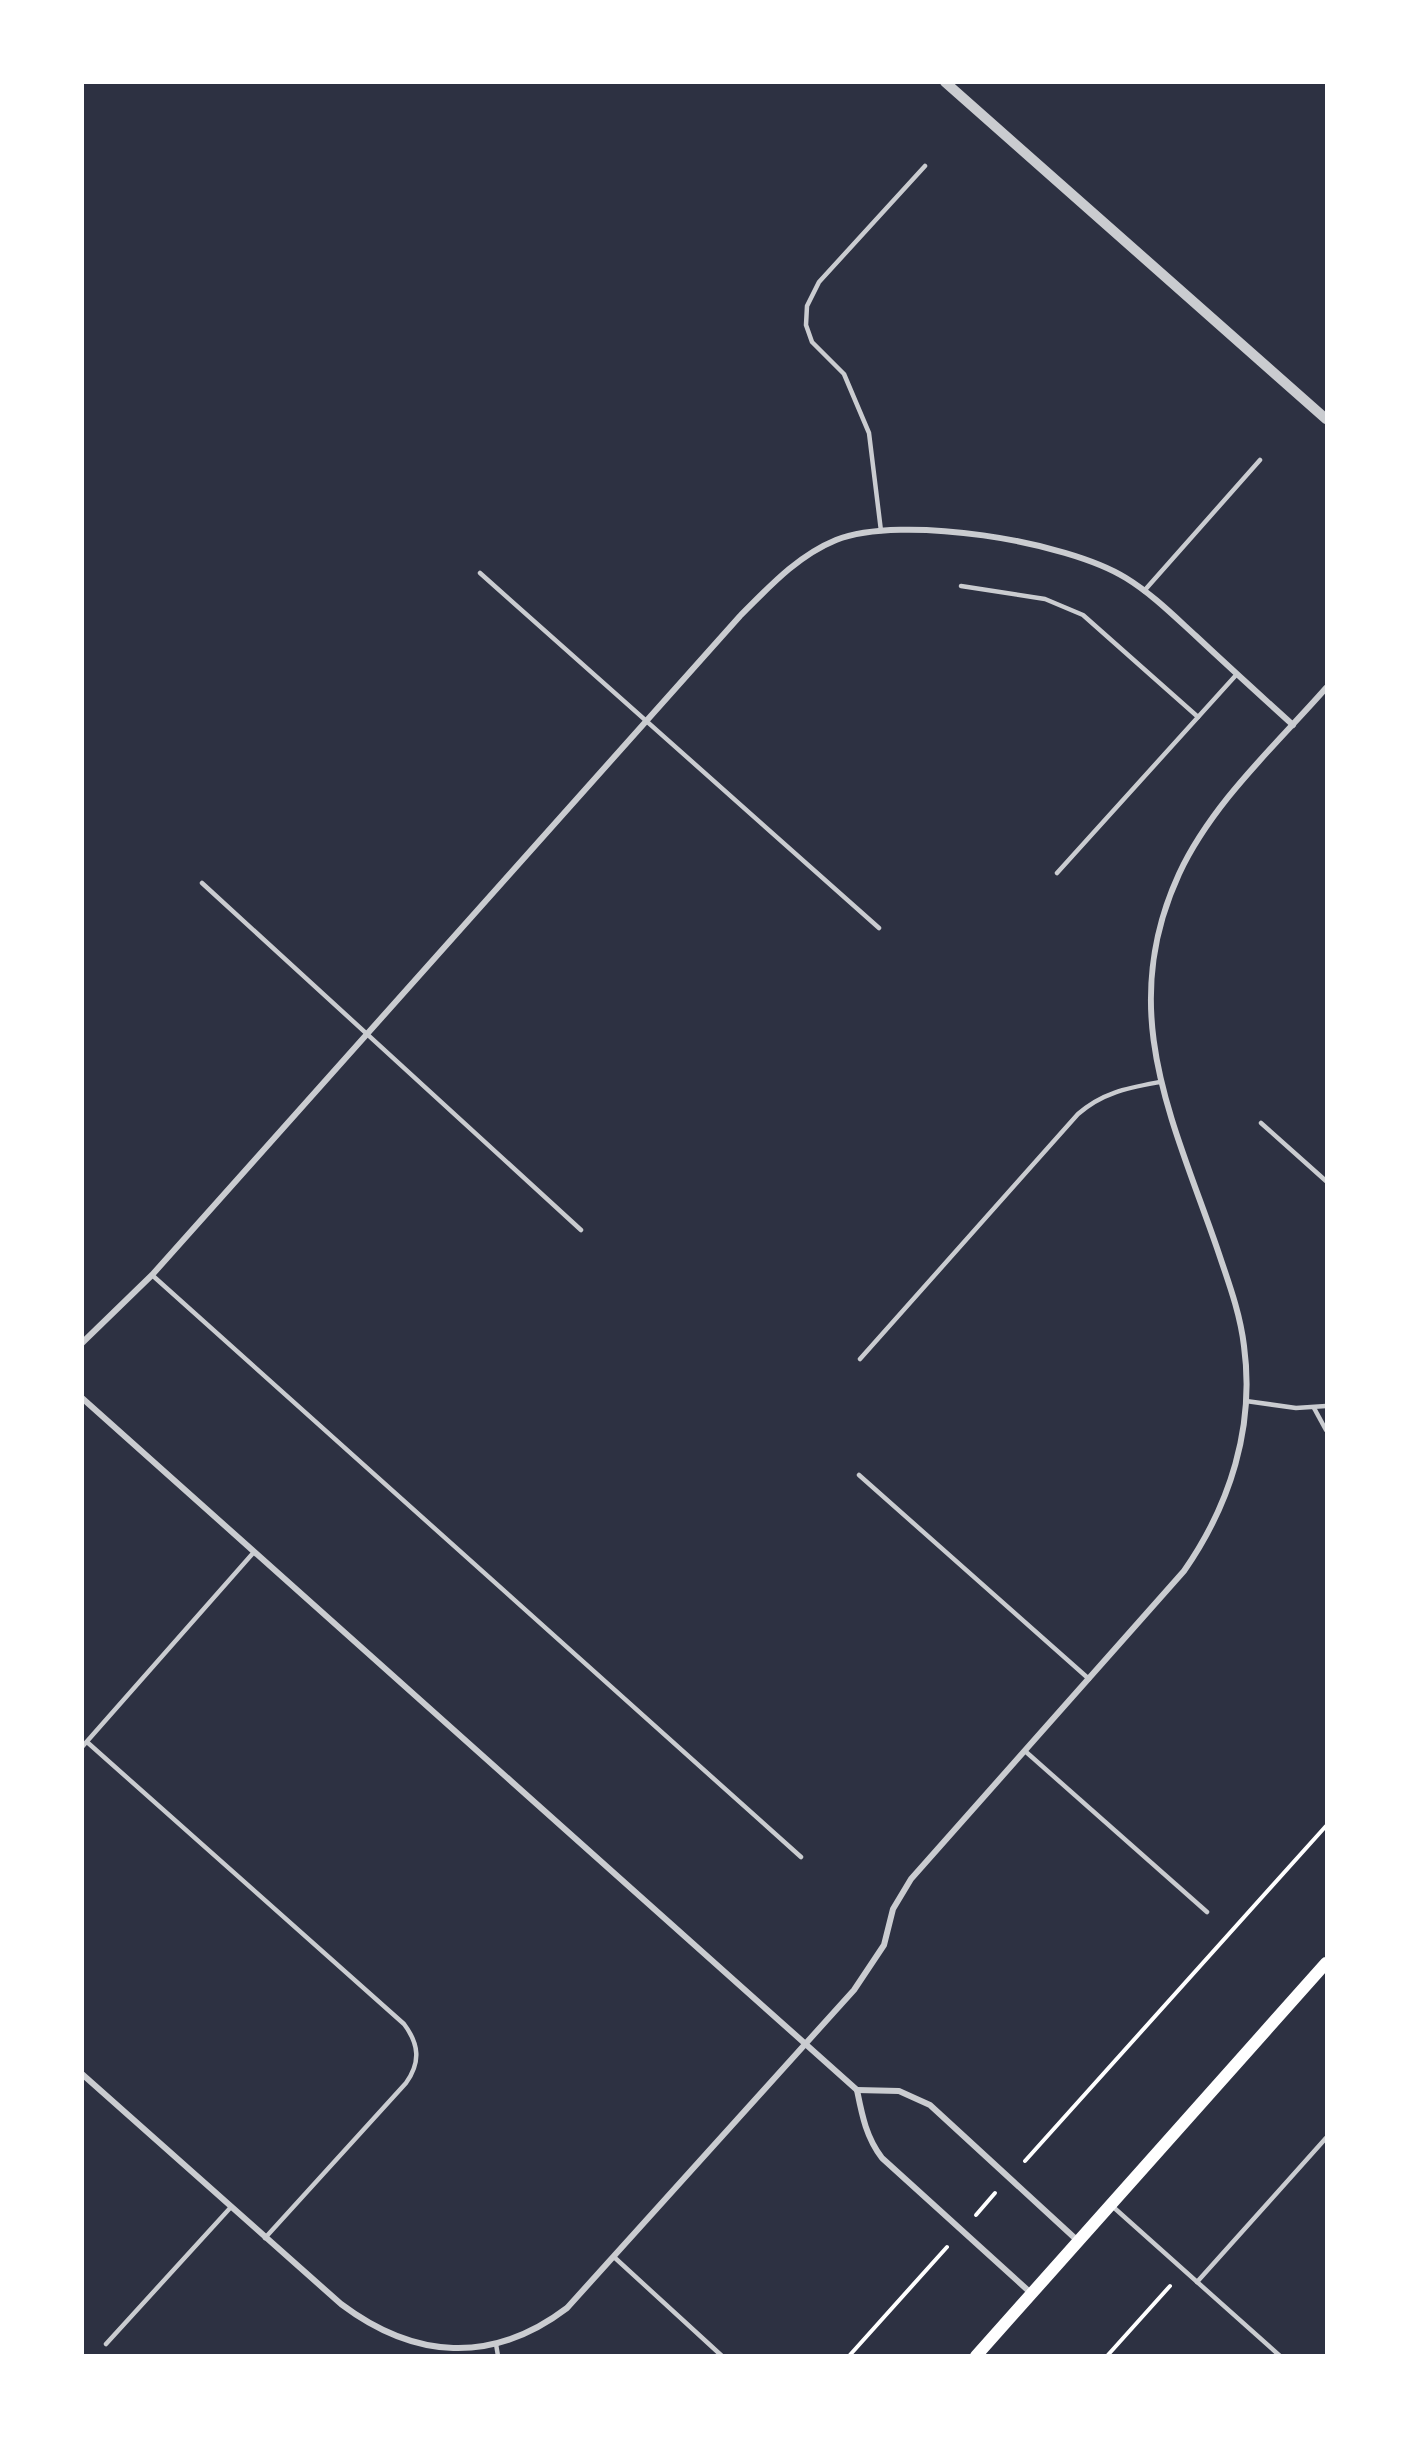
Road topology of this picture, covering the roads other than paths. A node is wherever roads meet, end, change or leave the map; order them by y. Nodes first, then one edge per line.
1 (945, 82) edge
2 (925, 166) dead end
3 (1326, 419) edge
4 (1260, 460) dead end
5 (881, 531) junction
6 (480, 573) dead end
7 (961, 586) dead end
8 (1144, 591) junction
9 (1237, 674) junction
10 (1326, 688) edge
11 (1198, 717) junction
12 (646, 721) junction
13 (1293, 725) junction
14 (1057, 873) dead end
15 (202, 883) dead end
16 (879, 928) dead end
17 (367, 1034) junction
18 (1160, 1082) junction
19 (1261, 1123) dead end
20 (1326, 1181) edge
21 (581, 1230) dead end
22 (152, 1275) junction
23 (82, 1343) edge
24 (860, 1359) dead end
25 (82, 1398) edge
26 (1246, 1401) junction
27 (1326, 1406) edge
28 (1314, 1408) junction
29 (1326, 1430) edge
30 (860, 1475) dead end
31 (254, 1552) junction
32 (1089, 1680) junction
33 (87, 1742) junction
34 (82, 1747) edge
35 (1024, 1751) junction
36 (801, 1857) dead end
37 (1207, 1912) dead end
38 (1326, 1963) edge
39 (806, 2044) junction
40 (82, 2074) edge
41 (857, 2090) junction
42 (1326, 2138) edge
43 (1111, 2205) junction
44 (231, 2207) junction
45 (265, 2238) junction
46 (1078, 2241) junction
47 (614, 2257) junction
48 (1197, 2282) junction
49 (1032, 2294) junction
50 (106, 2344) dead end
51 (496, 2344) junction
52 (498, 2355) edge
53 (722, 2355) edge
54 (976, 2355) edge
55 (1280, 2355) edge

1 - 3 street
2 - 5 lane
4 - 8 lane
5 - 8 street
5 - 12 street
6 - 12 lane
7 - 11 lane
8 - 9 street
9 - 11 lane
9 - 13 street
10 - 13 street
11 - 14 lane
12 - 16 lane
12 - 17 street
13 - 18 street
15 - 17 lane
17 - 21 lane
17 - 22 street
18 - 24 lane
18 - 26 street
19 - 20 lane
22 - 23 street
22 - 36 lane
25 - 31 street
26 - 28 lane
26 - 32 street
27 - 28 lane
28 - 29 lane
30 - 32 lane
31 - 33 lane
31 - 39 street
32 - 35 street
33 - 34 lane
33 - 45 lane
35 - 37 lane
35 - 39 street
38 - 43 main road
39 - 41 street
39 - 47 street
40 - 44 street
41 - 46 street
41 - 49 street
42 - 48 lane
43 - 46 main road
43 - 48 lane
44 - 45 street
44 - 50 lane
45 - 51 street
46 - 49 main road
47 - 51 street
47 - 53 lane
48 - 55 lane
49 - 54 main road
51 - 52 lane

